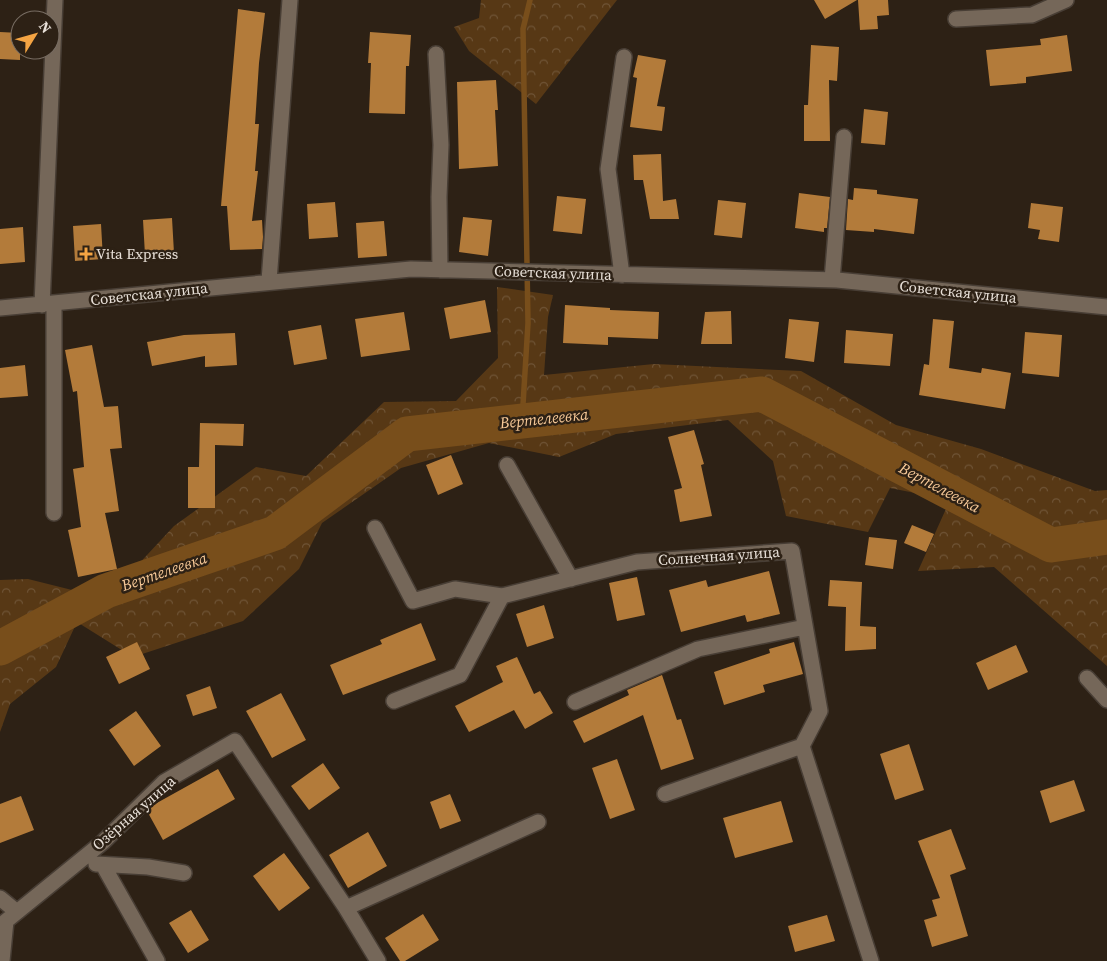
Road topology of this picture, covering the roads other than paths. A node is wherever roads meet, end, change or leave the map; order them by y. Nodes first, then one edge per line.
1 (55, 0) edge
2 (290, 0) edge
3 (1066, 0) edge
4 (956, 19) dead end
5 (436, 54) dead end
6 (624, 57) dead end
7 (844, 136) dead end
8 (440, 270) junction
9 (622, 275) junction
10 (832, 280) junction
11 (269, 281) junction
12 (48, 305) junction
13 (1107, 307) edge
14 (0, 308) edge
15 (507, 465) dead end
16 (54, 513) dead end
17 (375, 528) dead end
18 (571, 579) junction
19 (502, 596) junction
20 (805, 627) junction
21 (1087, 678) dead end
22 (394, 700) dead end
23 (1107, 700) edge
24 (575, 702) dead end
25 (802, 746) junction
26 (665, 794) dead end
27 (538, 822) dead end
28 (77, 863) junction
29 (103, 865) junction
30 (184, 872) dead end
31 (0, 898) edge
32 (346, 908) junction
33 (17, 912) junction
34 (2, 961) edge
35 (157, 961) edge
36 (378, 961) edge
37 (871, 961) edge

1 - 12 street
2 - 11 street
3 - 4 street
5 - 8 street
6 - 9 street
7 - 10 street
8 - 9 street, Советская улица
8 - 11 street, Советская улица
9 - 10 street, Советская улица
10 - 13 street, Советская улица
11 - 12 street, Советская улица
12 - 14 street, Советская улица
12 - 16 street
15 - 18 street
17 - 19 street
18 - 19 street, Солнечная улица
18 - 20 street, Солнечная улица
19 - 22 street
20 - 24 street
20 - 25 street, Солнечная улица
21 - 23 street
25 - 26 street
25 - 37 street
27 - 32 street
28 - 29 street
28 - 32 street, Озёрная улица
28 - 33 street, Озёрная улица
29 - 30 street
29 - 35 street
31 - 33 street
32 - 36 street, Озёрная улица
33 - 34 street, Озёрная улица

